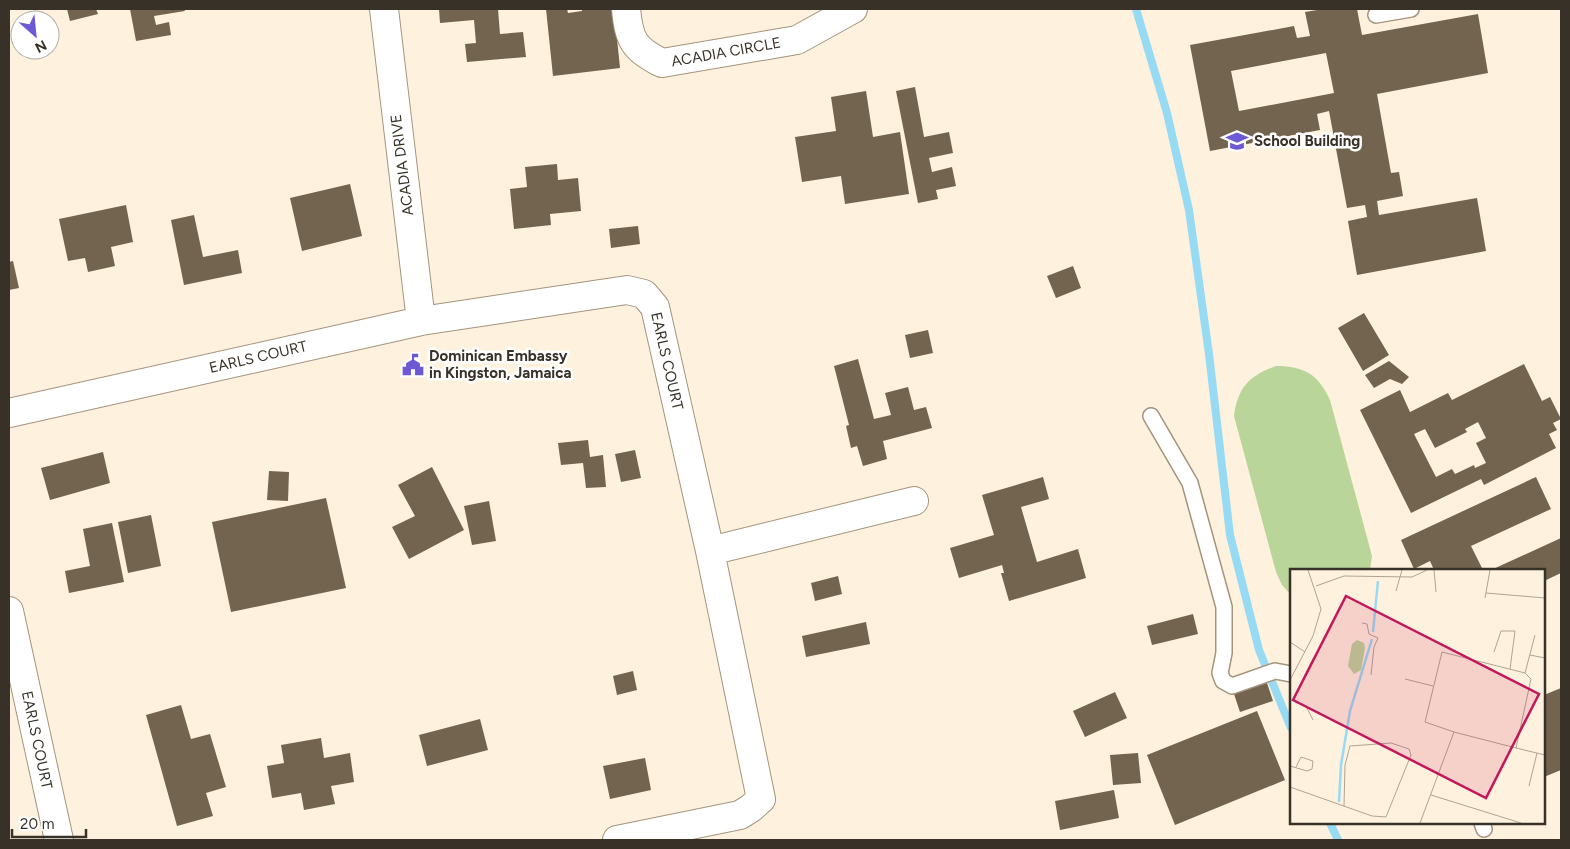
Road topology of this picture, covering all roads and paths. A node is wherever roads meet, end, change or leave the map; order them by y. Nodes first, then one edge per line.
1 (384, 9) edge
2 (626, 9) edge
3 (853, 9) edge
4 (1411, 9) edge
5 (1376, 15) dead end
6 (420, 321) junction
7 (9, 413) edge
8 (1151, 416) dead end
9 (914, 501) dead end
10 (710, 551) junction
11 (9, 611) edge
12 (1290, 674) edge
13 (59, 840) edge
14 (617, 840) edge

1 - 6 street, ACADIA DRIVE
2 - 3 street, ACADIA CIRCLE
4 - 5 lane
6 - 7 street, EARLS COURT
6 - 10 street, EARLS COURT
8 - 12 lane
9 - 10 street
10 - 14 street, EARLS COURT
11 - 13 street, EARLS COURT

